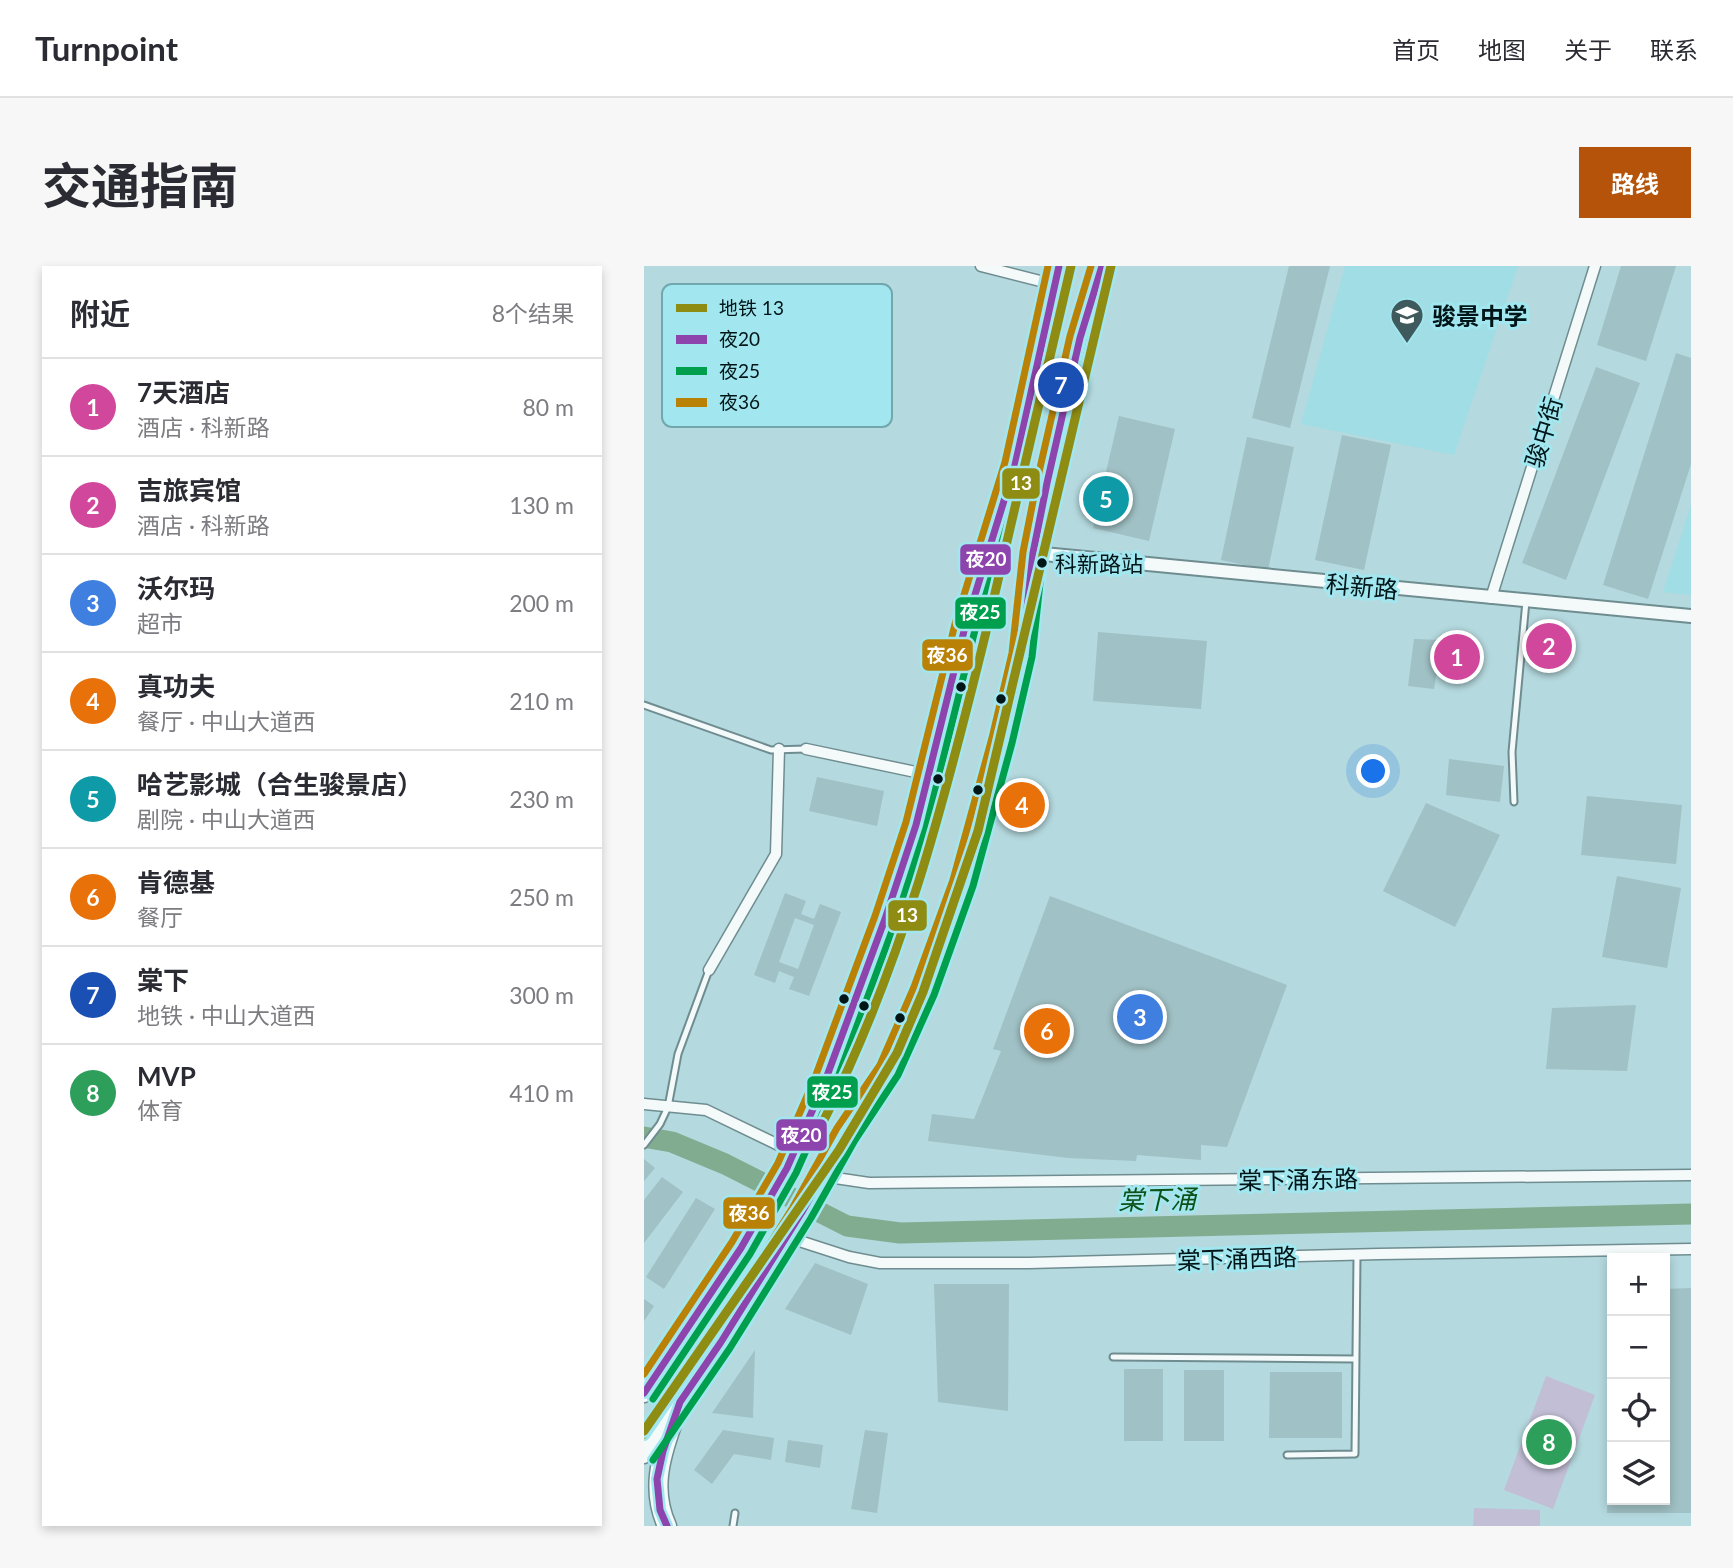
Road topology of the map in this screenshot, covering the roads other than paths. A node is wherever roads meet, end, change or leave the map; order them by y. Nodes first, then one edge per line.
1 (981, 266) edge
2 (1059, 266) edge
3 (1102, 266) edge
4 (1595, 266) edge
5 (1056, 285) junction
6 (1033, 553) junction
7 (1490, 598) junction
8 (1525, 601) junction
9 (1691, 616) edge
10 (644, 705) edge
11 (779, 749) junction
12 (806, 749) joint
13 (930, 775) junction
14 (1514, 802) dead end
15 (709, 970) joint
16 (644, 1104) edge
17 (668, 1107) junction
18 (644, 1145) edge
19 (791, 1161) junction
20 (1691, 1175) edge
21 (820, 1180) junction
22 (790, 1232) junction
23 (1691, 1249) edge
24 (1357, 1255) junction
25 (1113, 1357) dead end
26 (1356, 1359) junction
27 (649, 1383) edge
28 (644, 1393) edge
29 (680, 1402) junction
30 (644, 1454) edge
31 (1287, 1455) dead end
32 (735, 1513) dead end
33 (667, 1526) edge
34 (733, 1526) edge

1 - 5 street
2 - 5 highway
3 - 6 highway
4 - 7 street, 骏中街
5 - 13 highway
6 - 7 street, 科新路
6 - 21 highway
7 - 8 street, 科新路
8 - 9 street, 科新路
8 - 14 lane
10 - 11 lane
11 - 12 lane
11 - 15 street
12 - 13 street
13 - 19 highway
15 - 17 lane
16 - 17 street
17 - 18 lane
17 - 19 street
19 - 27 highway
20 - 21 street, 棠下涌东路
21 - 22 highway
22 - 24 street, 棠下涌西路
22 - 29 highway
23 - 24 street, 棠下涌西路
24 - 26 lane
25 - 26 lane
26 - 31 lane
27 - 28 highway
29 - 30 highway
29 - 33 highway
32 - 34 lane

